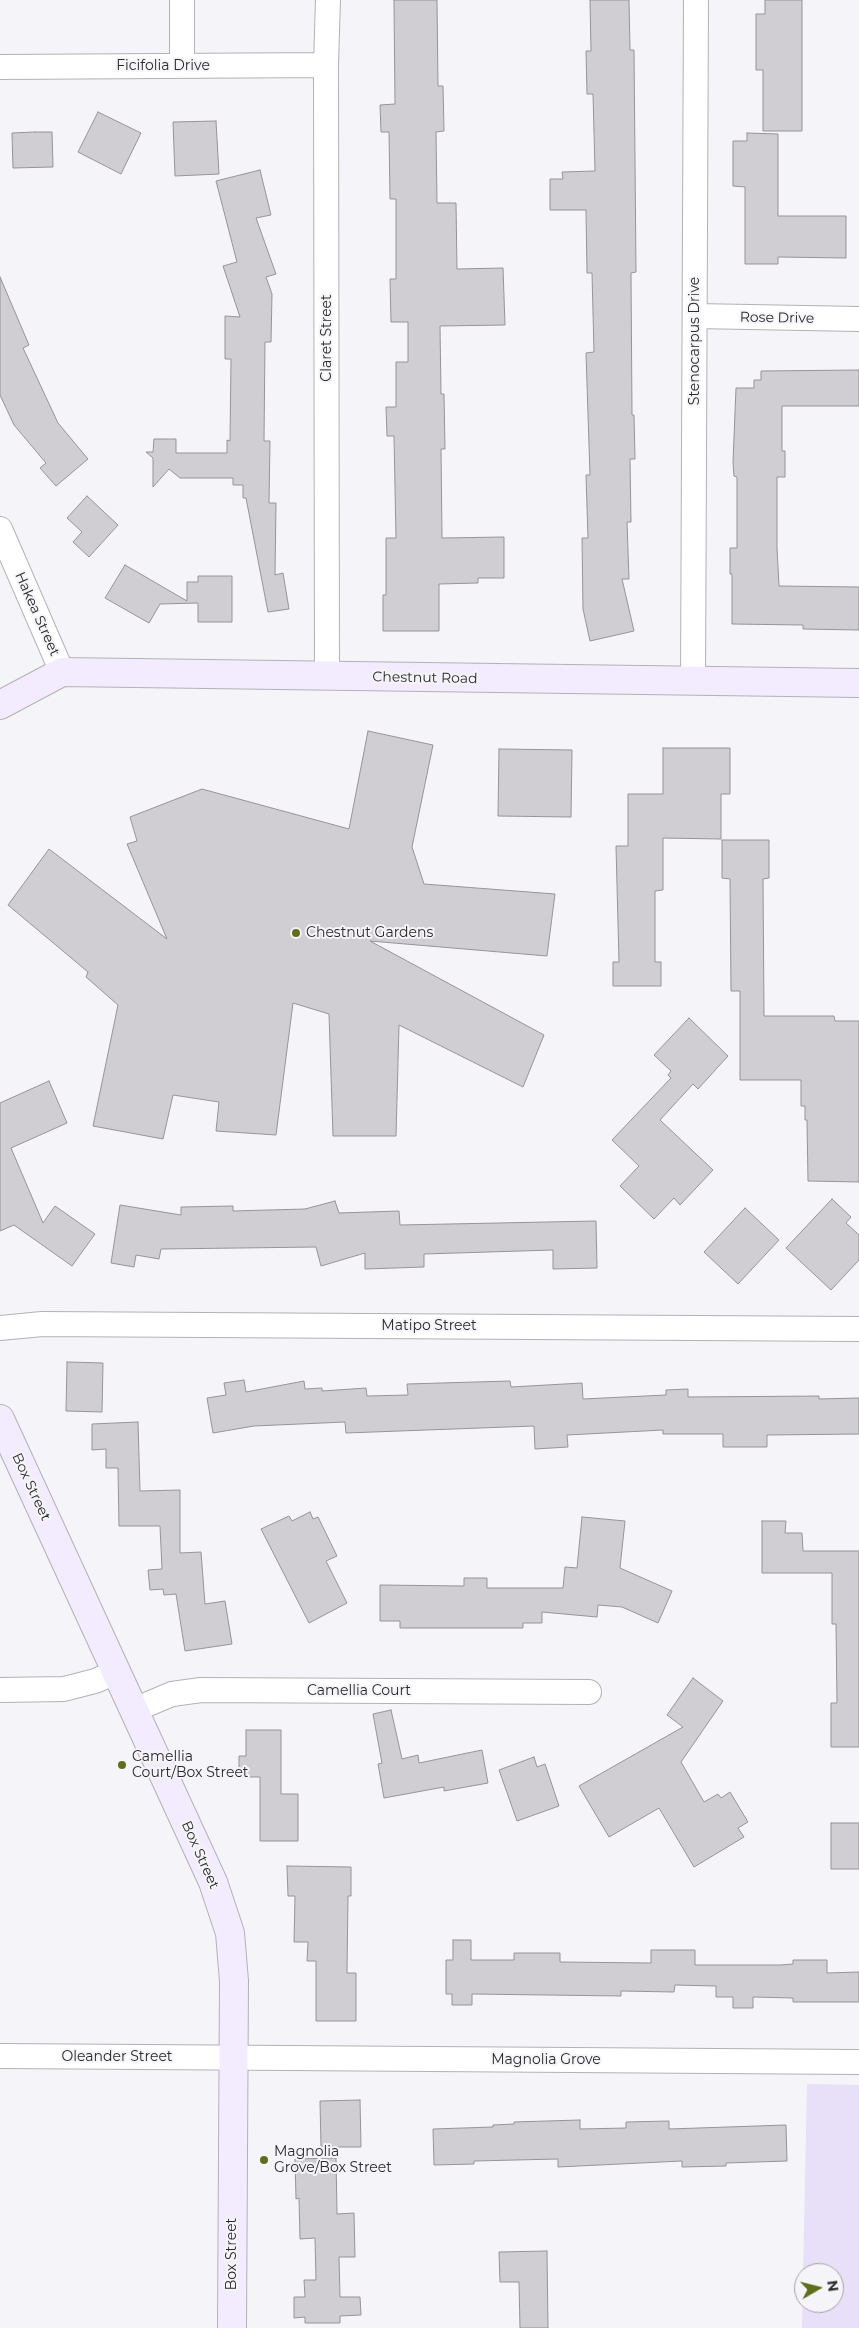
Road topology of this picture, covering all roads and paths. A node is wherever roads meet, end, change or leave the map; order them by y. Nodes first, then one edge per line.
1 (182, 0) edge
2 (328, 0) edge
3 (696, 0) edge
4 (326, 65) junction
5 (182, 66) junction
6 (0, 67) edge
7 (695, 316) junction
8 (859, 319) edge
9 (0, 529) edge
10 (62, 672) junction
11 (328, 676) junction
12 (693, 681) junction
13 (859, 683) edge
14 (0, 705) edge
15 (0, 1328) edge
16 (859, 1329) edge
17 (0, 1419) edge
18 (117, 1672) junction
19 (0, 1690) edge
20 (589, 1692) dead end
21 (134, 1710) junction
22 (0, 2056) edge
23 (233, 2057) junction
24 (859, 2062) edge
25 (232, 2328) edge

1 - 5 street
2 - 4 street, Claret Street
3 - 7 street, Stenocarpus Drive
4 - 5 street, Ficifolia Drive
4 - 11 street, Claret Street
5 - 6 street, Ficifolia Drive
7 - 8 street, Rose Drive
7 - 12 street, Stenocarpus Drive
9 - 10 street, Hakea Street
10 - 11 main road, Chestnut Road
10 - 14 main road, Chestnut Road
11 - 12 main road, Chestnut Road
12 - 13 main road, Chestnut Road
15 - 16 street, Matipo Street
17 - 18 main road, Box Street
18 - 19 street
18 - 21 main road, Box Street
20 - 21 street, Camellia Court
21 - 23 main road, Box Street
22 - 23 street, Oleander Street
23 - 24 street, Magnolia Grove
23 - 25 main road, Box Street

